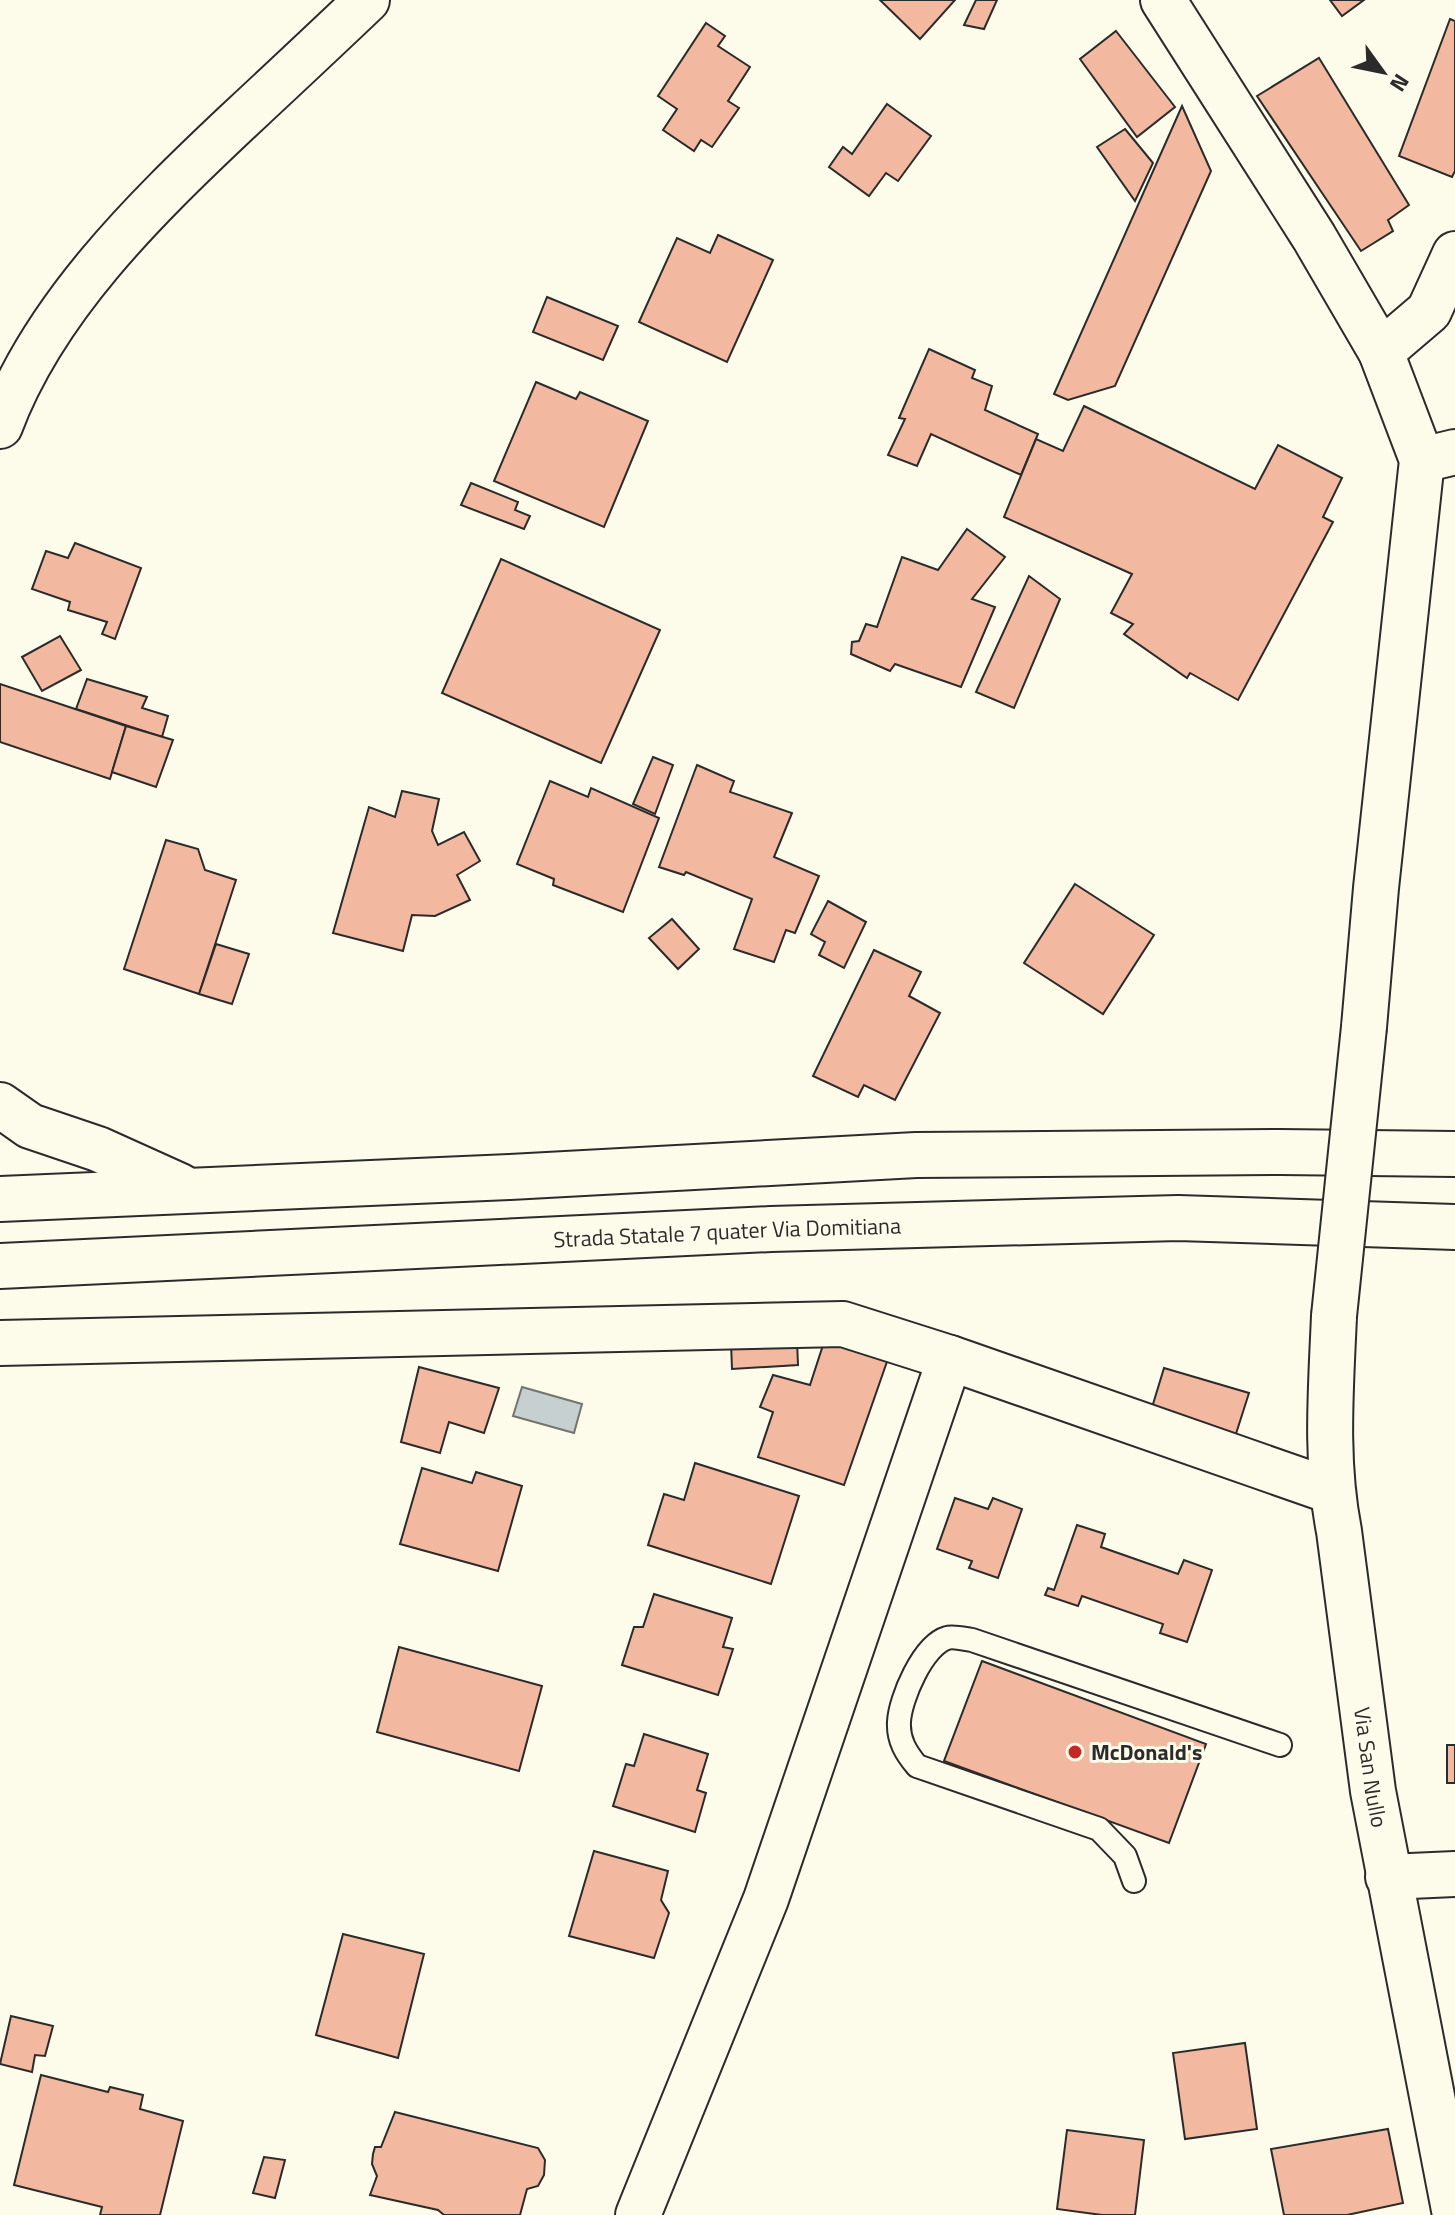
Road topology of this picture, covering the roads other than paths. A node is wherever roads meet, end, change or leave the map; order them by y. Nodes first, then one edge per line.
1 (367, 0) edge
2 (1163, 0) edge
3 (1455, 254) edge
4 (1381, 352) junction
5 (0, 426) edge
6 (1439, 456) edge
7 (0, 1105) edge
8 (1455, 1154) edge
9 (190, 1190) junction
10 (0, 1199) edge
11 (1455, 1227) edge
12 (0, 1266) edge
13 (0, 1343) edge
14 (950, 1358) junction
15 (1331, 1491) junction
16 (1280, 1745) dead end
17 (1455, 1874) edge
18 (1388, 1877) junction
19 (1134, 1881) dead end
20 (638, 2215) edge
21 (1455, 2215) edge

1 - 5 main road
2 - 4 main road
3 - 4 main road
4 - 6 main road
6 - 15 main road, Via San Nullo, bridge
7 - 9 main road
8 - 9 main road
9 - 10 main road
11 - 12 main road, Strada Statale 7 quater Via Domitiana
13 - 14 main road
14 - 15 main road
14 - 20 main road
15 - 18 main road, Via San Nullo
16 - 19 lane
17 - 18 main road
18 - 21 main road, Via San Nullo

